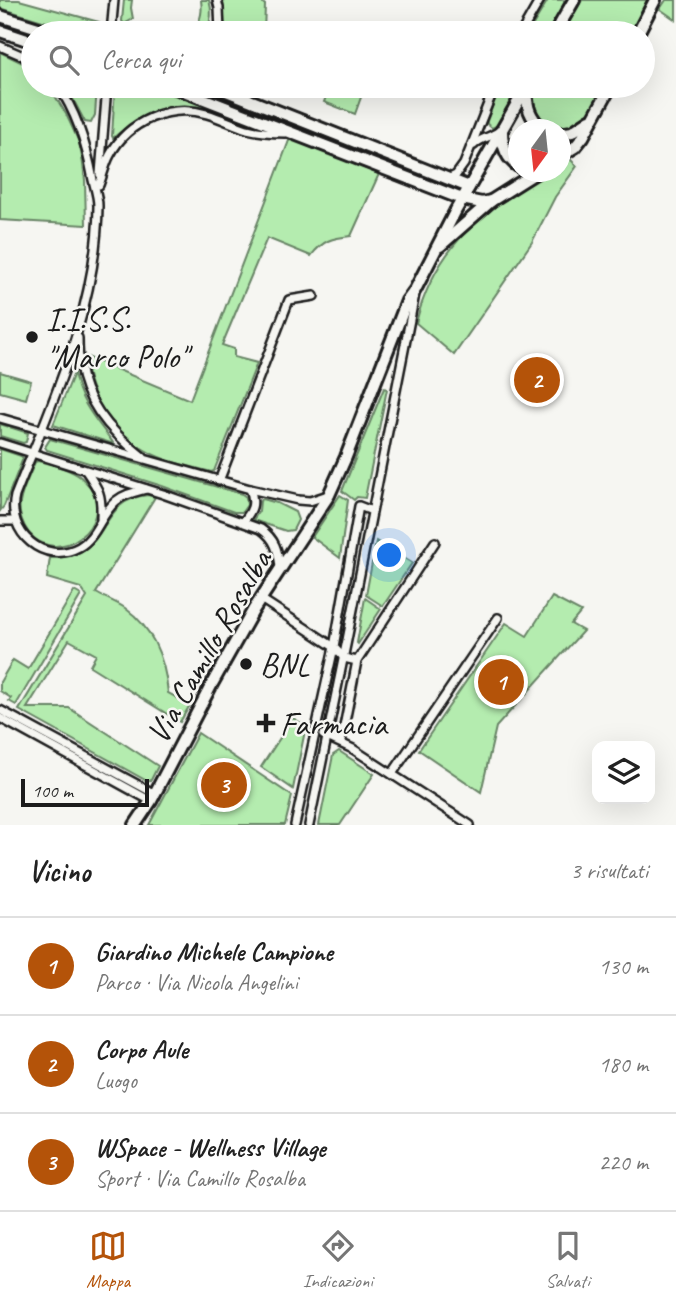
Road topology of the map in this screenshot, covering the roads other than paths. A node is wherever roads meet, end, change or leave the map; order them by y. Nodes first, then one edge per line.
1 (115, 0) edge
2 (217, 0) edge
3 (540, 0) edge
4 (656, 3) edge
5 (571, 5) edge
6 (0, 16) edge
7 (219, 19) edge
8 (112, 21) edge
9 (528, 21) edge
10 (562, 21) edge
11 (645, 21) edge
12 (21, 23) edge
13 (0, 32) edge
14 (21, 38) edge
15 (0, 46) edge
16 (21, 56) edge
17 (65, 98) edge
18 (106, 98) edge
19 (203, 98) edge
20 (490, 98) edge
21 (520, 98) edge
22 (527, 98) edge
23 (604, 98) edge
24 (250, 99) edge
25 (594, 116) junction
26 (533, 119) edge
27 (503, 129) junction
28 (293, 132) junction
29 (571, 132) edge
30 (470, 148) junction
31 (571, 150) edge
32 (508, 156) edge
33 (445, 178) junction
34 (521, 182) edge
35 (99, 185) junction
36 (469, 187) junction
37 (437, 189) junction
38 (462, 199) junction
39 (491, 201) junction
40 (98, 203) junction
41 (435, 250) junction
42 (415, 290) junction
43 (314, 296) dead end
44 (77, 335) junction
45 (381, 368) junction
46 (398, 375) junction
47 (0, 418) edge
48 (41, 429) junction
49 (0, 443) edge
50 (32, 453) junction
51 (146, 460) junction
52 (86, 470) junction
53 (219, 481) junction
54 (145, 489) junction
55 (250, 489) junction
56 (329, 495) junction
57 (372, 511) junction
58 (101, 519) junction
59 (0, 521) edge
60 (15, 521) junction
61 (243, 523) junction
62 (435, 542) dead end
63 (280, 567) junction
64 (261, 598) junction
65 (498, 618) dead end
66 (334, 647) junction
67 (344, 658) junction
68 (357, 661) junction
69 (0, 710) edge
70 (0, 718) edge
71 (316, 733) junction
72 (327, 736) junction
73 (341, 742) junction
74 (392, 774) junction
75 (130, 785) junction
76 (153, 797) junction
77 (465, 823) edge
78 (135, 825) edge
79 (295, 825) edge
80 (309, 825) edge

1 - 8 street
2 - 7 street
3 - 9 street
4 - 11 street
5 - 10 street
6 - 12 street
13 - 14 street
15 - 16 street
17 - 40 street
18 - 35 street
19 - 28 street
20 - 30 street
21 - 27 street
22 - 26 street
23 - 25 street
24 - 33 street
25 - 29 street
25 - 31 street
27 - 30 street
27 - 32 street
27 - 36 street
28 - 35 street
28 - 37 street
30 - 33 street
33 - 36 street
33 - 37 street
34 - 39 street
35 - 40 street
36 - 38 street
37 - 38 street
38 - 39 street
38 - 41 street
39 - 41 street
40 - 44 street
41 - 42 street
42 - 45 street, Via Camillo Rosalba
42 - 46 street
43 - 53 street
44 - 48 street
44 - 51 street
45 - 46 street
45 - 56 street, Via Camillo Rosalba
46 - 57 street
47 - 48 street
48 - 50 street
48 - 51 street
49 - 50 street
50 - 52 street
50 - 60 street
51 - 53 street
52 - 54 street
52 - 58 street
53 - 55 street
54 - 58 street
54 - 61 street
55 - 56 street
55 - 61 street
56 - 63 street, Via Camillo Rosalba
57 - 66 street
57 - 67 street
58 - 60 street
59 - 60 street
61 - 63 street
62 - 68 street
63 - 64 street, Via Camillo Rosalba
64 - 66 street
64 - 76 street, Via Camillo Rosalba
65 - 74 street
66 - 67 street
66 - 71 street
67 - 68 street
67 - 72 street
68 - 73 street
69 - 75 street
70 - 75 street
71 - 72 street
71 - 79 street
72 - 73 street
72 - 80 street
73 - 74 street
74 - 77 street
75 - 76 street
76 - 78 street, Via Camillo Rosalba

